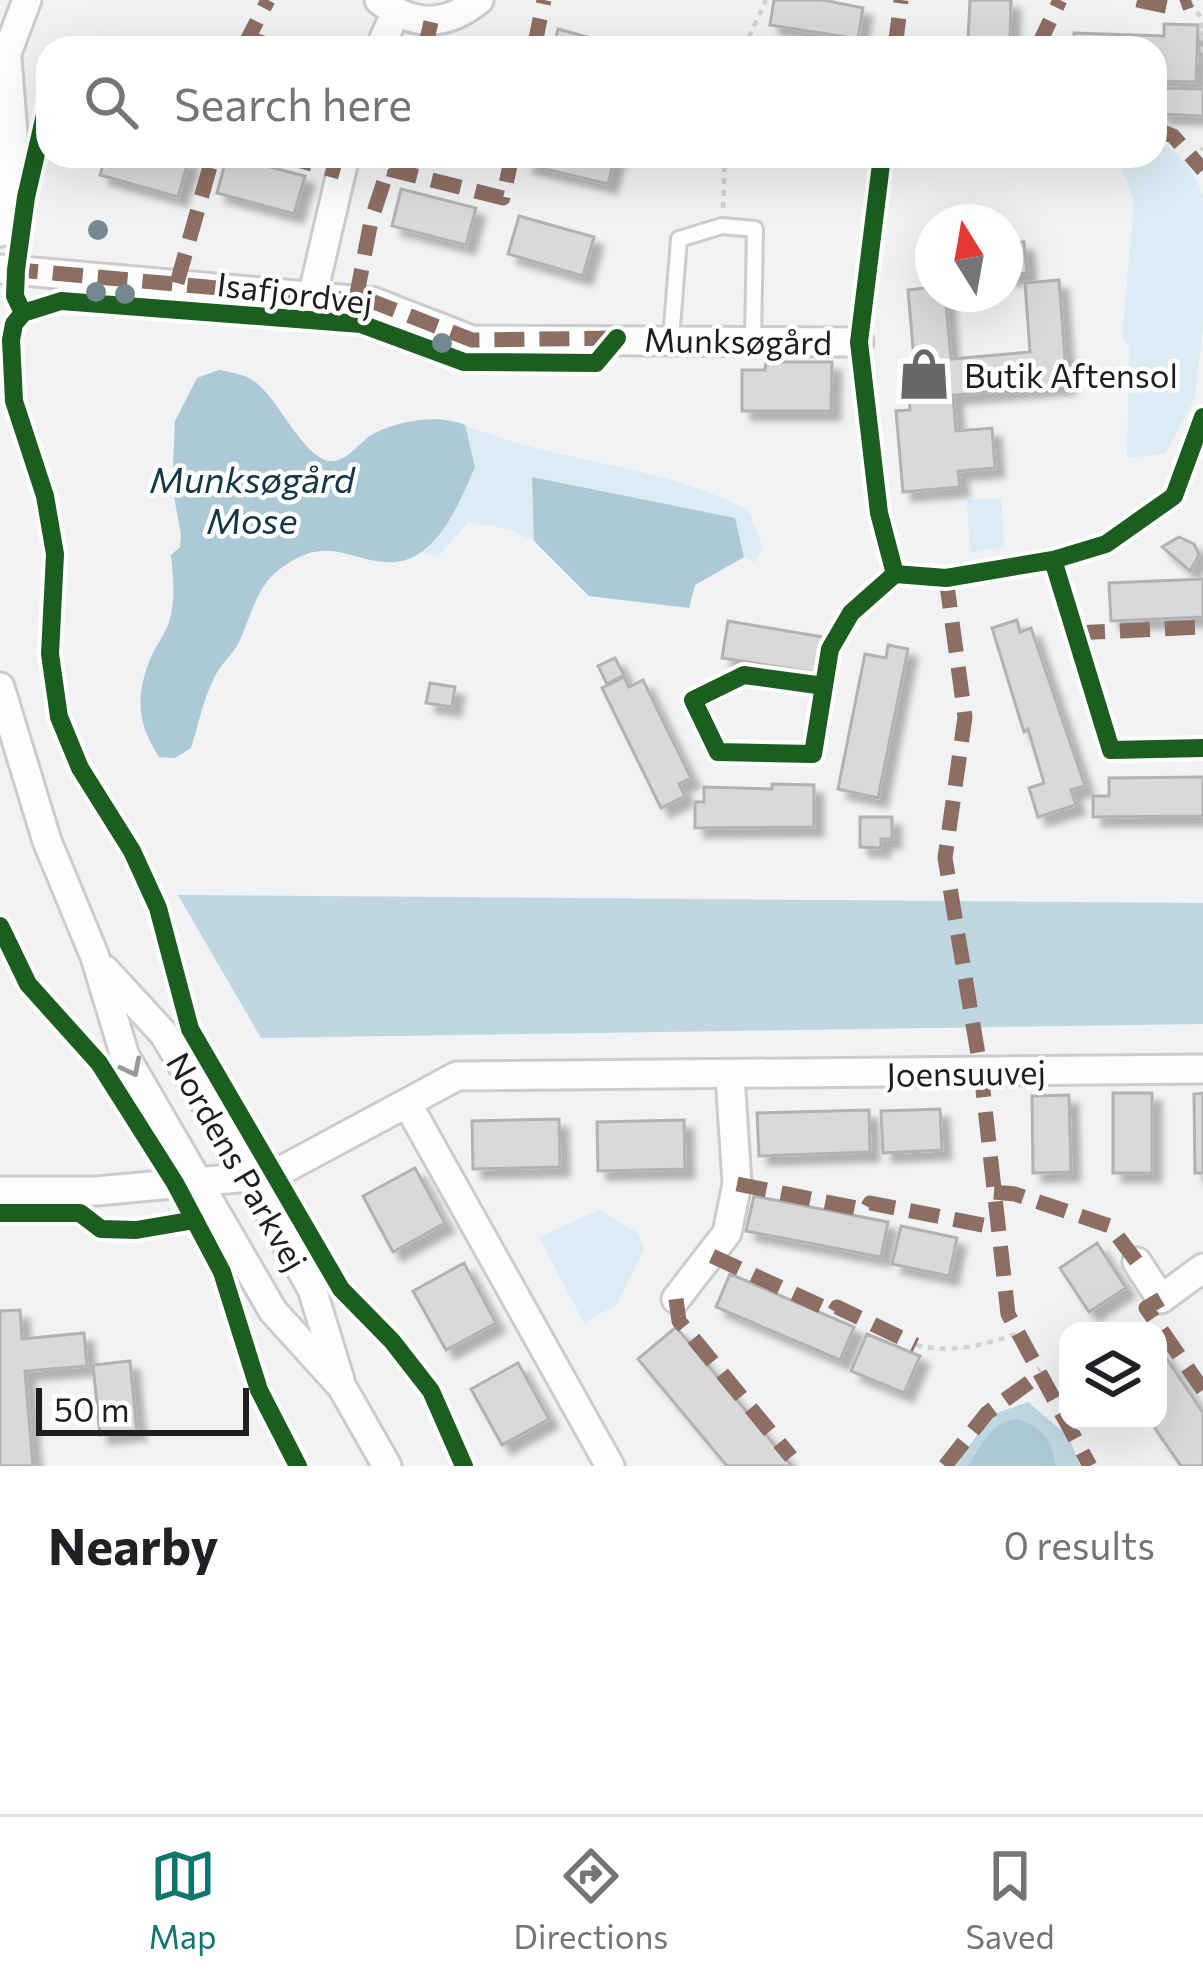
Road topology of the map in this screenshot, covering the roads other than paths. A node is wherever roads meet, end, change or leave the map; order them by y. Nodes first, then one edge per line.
1 (27, 0) edge
2 (479, 0) edge
3 (387, 7) edge
4 (4, 65) edge
5 (342, 168) edge
6 (0, 232) edge
7 (0, 269) edge
8 (314, 293) junction
9 (617, 338) joint
10 (671, 339) junction
11 (753, 340) junction
12 (859, 342) dead end
13 (0, 687) edge
14 (95, 957) junction
15 (1203, 1069) edge
16 (730, 1075) junction
17 (407, 1103) junction
18 (195, 1180) junction
19 (251, 1180) junction
20 (0, 1192) edge
21 (1137, 1262) dead end
22 (1203, 1268) edge
23 (676, 1299) dead end
24 (342, 1388) junction
25 (387, 1466) edge
26 (610, 1466) edge

1 - 4 street
2 - 3 street
4 - 6 street
5 - 8 street, Isafjordvej
7 - 8 street, Isafjordvej
8 - 9 street, Isafjordvej
9 - 10 street, Munksøgård
10 - 11 street, Munksøgård
10 - 11 lane
11 - 12 street, Munksøgård
13 - 14 street, Nordens Parkvej
14 -> 18 street, Nordens Parkvej
14 - 19 street, Nordens Parkvej
15 - 16 street, Joensuuvej
16 - 17 street, Joensuuvej
16 - 23 street
17 - 19 street, Joensuuvej
17 - 26 street
18 - 19 street, Joensuuvej
18 - 20 street, Joensuuvej
18 - 24 street, Nordens Parkvej
19 - 24 street, Nordens Parkvej
21 - 22 street
24 - 25 street, Nordens Parkvej

